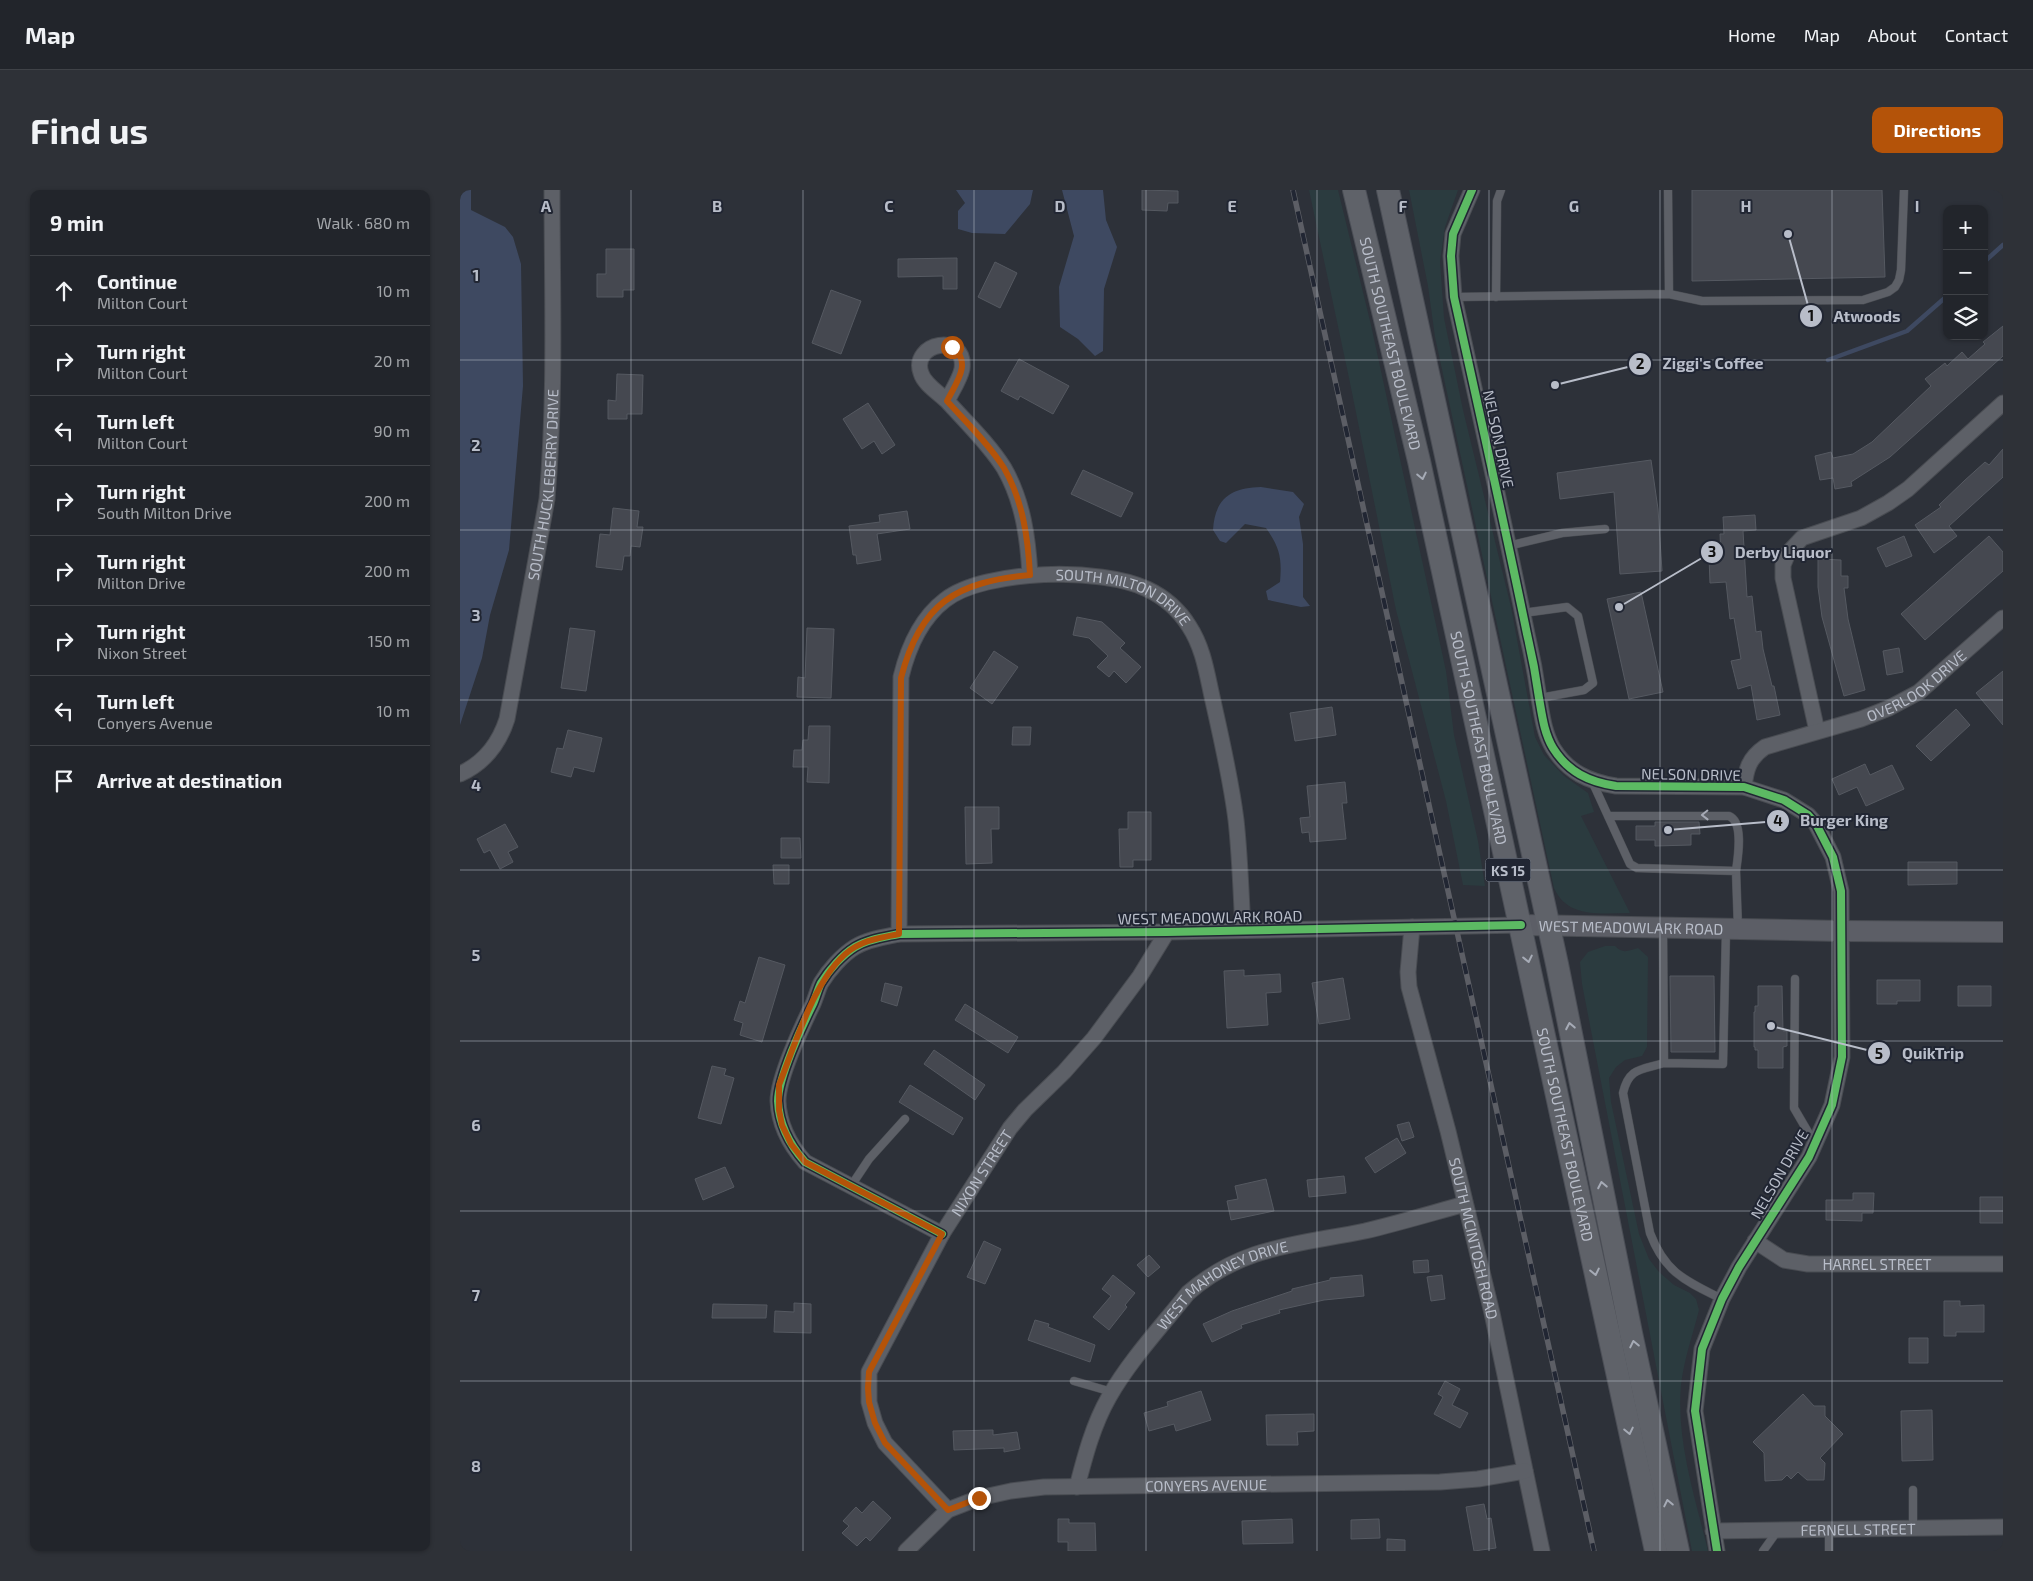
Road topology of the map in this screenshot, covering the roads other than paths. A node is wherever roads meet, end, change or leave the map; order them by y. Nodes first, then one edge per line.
1 (552, 190) edge
2 (1354, 190) edge
3 (1388, 190) edge
4 (1472, 190) edge
5 (1501, 190) edge
6 (1668, 190) edge
7 (1904, 190) edge
8 (1669, 294) junction
9 (1454, 297) junction
10 (1496, 297) junction
11 (947, 401) dead end
12 (2003, 403) edge
13 (1605, 529) dead end
14 (1508, 546) junction
15 (1030, 575) junction
16 (1522, 613) junction
17 (2003, 618) edge
18 (1540, 698) junction
19 (1817, 731) junction
20 (460, 774) edge
21 (1592, 781) junction
22 (1744, 787) junction
23 (1608, 816) junction
24 (1736, 871) junction
25 (1521, 925) junction
26 (1549, 926) junction
27 (1412, 927) junction
28 (1663, 928) junction
29 (1732, 929) junction
30 (1243, 930) junction
31 (1842, 931) junction
32 (1167, 932) junction
33 (2003, 932) edge
34 (899, 934) junction
35 (1795, 979) dead end
36 (1664, 1064) junction
37 (905, 1119) dead end
38 (1815, 1144) junction
39 (851, 1186) junction
40 (1465, 1204) junction
41 (942, 1234) junction
42 (1755, 1241) junction
43 (2003, 1264) edge
44 (1722, 1299) junction
45 (1074, 1381) dead end
46 (1112, 1392) junction
47 (1525, 1471) junction
48 (1076, 1487) junction
49 (1913, 1490) dead end
50 (948, 1510) junction
51 (2003, 1527) edge
52 (1914, 1528) junction
53 (1829, 1529) junction
54 (1778, 1530) junction
55 (1713, 1531) junction
56 (906, 1551) edge
57 (1542, 1551) edge
58 (1656, 1551) edge
59 (1678, 1551) edge
60 (1717, 1551) edge
61 (1763, 1551) edge
62 (1829, 1551) edge

1 - 20 street, SOUTH HUCKLEBERRY DRIVE
2 -> 25 main road, SOUTH SOUTHEAST BOULEVARD / KS 15
3 - 26 main road, SOUTH SOUTHEAST BOULEVARD / KS 15
4 - 9 street, NELSON DRIVE
5 - 10 lane
6 - 8 lane
7 - 8 lane
8 - 10 lane
9 - 10 lane
9 - 14 street, NELSON DRIVE
11 - 15 street
12 - 19 street
13 - 14 lane
14 - 16 street, NELSON DRIVE
15 - 30 street, SOUTH MILTON DRIVE
15 - 34 street, SOUTH MILTON DRIVE
16 - 18 street, NELSON DRIVE
16 - 18 lane
17 - 19 street, OVERLOOK DRIVE
18 - 21 street, NELSON DRIVE
19 - 22 street, OVERLOOK DRIVE
21 - 22 street, NELSON DRIVE
21 - 23 lane
22 - 31 street, NELSON DRIVE
23 - 24 lane
24 -> 23 lane
24 - 29 lane
25 - 26 main road, WEST MEADOWLARK ROAD
25 - 27 street, WEST MEADOWLARK ROAD
25 -> 58 main road, SOUTH SOUTHEAST BOULEVARD / KS 15
26 - 28 main road, WEST MEADOWLARK ROAD
59 -> 26 main road, SOUTH SOUTHEAST BOULEVARD / KS 15
27 - 30 street, WEST MEADOWLARK ROAD
27 - 40 street, SOUTH MCINTOSH ROAD
28 - 29 main road, WEST MEADOWLARK ROAD
28 - 36 lane
29 - 31 main road, WEST MEADOWLARK ROAD
29 - 36 lane
30 - 32 street, WEST MEADOWLARK ROAD
31 - 33 main road, WEST MEADOWLARK ROAD
31 - 38 street, NELSON DRIVE
32 - 34 street, WEST MEADOWLARK ROAD
32 - 41 street, NIXON STREET
34 - 39 street, WEST MEADOWLARK ROAD
35 - 38 lane
36 - 44 lane
37 - 39 lane
38 - 42 street, NELSON DRIVE
39 - 41 street, WEST MEADOWLARK ROAD
40 - 46 street, WEST MAHONEY DRIVE
40 - 47 street, SOUTH MCINTOSH ROAD
41 - 50 street, NIXON STREET
42 - 43 street, HARREL STREET
42 - 44 street, NELSON DRIVE
44 - 55 street, NELSON DRIVE
45 - 46 lane
46 - 48 street, WEST MAHONEY DRIVE
47 - 48 street, CONYERS AVENUE
47 - 57 street, SOUTH MCINTOSH ROAD
48 - 50 street, CONYERS AVENUE
49 - 52 lane
50 - 56 street, CONYERS AVENUE
51 - 52 street, FERNELL STREET
52 - 53 street, FERNELL STREET
53 - 54 street, FERNELL STREET
53 - 62 lane
54 - 55 street, FERNELL STREET
54 - 61 lane
55 - 60 street, NELSON DRIVE

